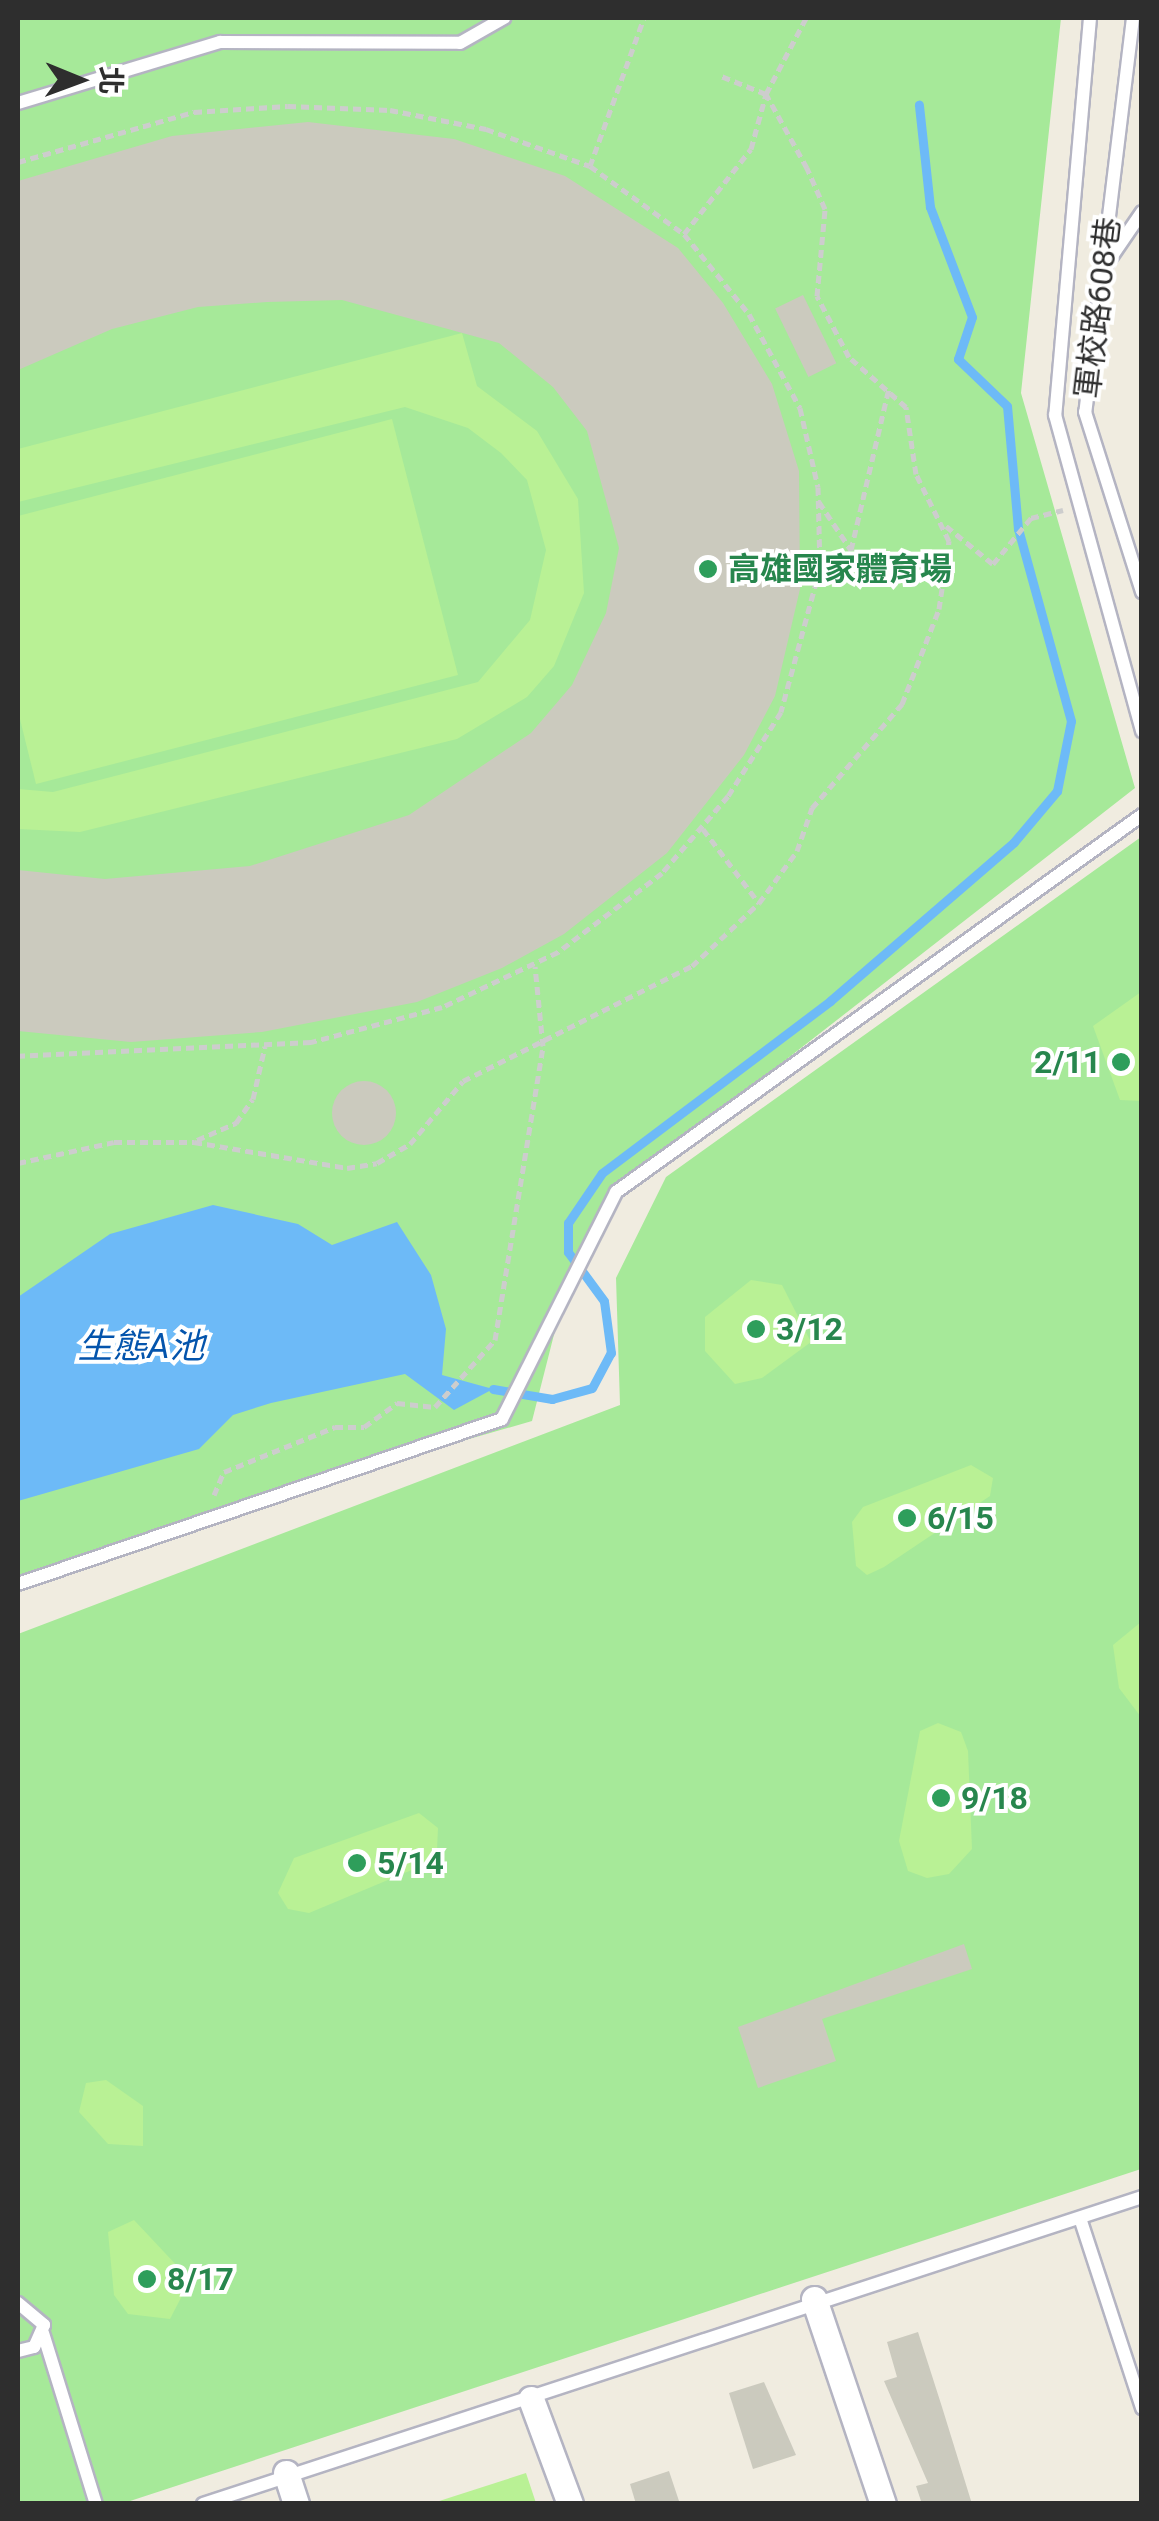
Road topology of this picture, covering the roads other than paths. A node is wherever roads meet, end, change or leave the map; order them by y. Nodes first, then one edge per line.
1 (504, 18) edge
2 (1090, 18) edge
3 (1133, 18) edge
4 (18, 103) edge
5 (1142, 212) edge
6 (1102, 271) junction
7 (1142, 592) edge
8 (1142, 731) edge
9 (1142, 815) edge
10 (18, 1584) edge
11 (1142, 2198) edge
12 (1080, 2218) junction
13 (814, 2299) junction
14 (18, 2303) edge
15 (43, 2333) junction
16 (18, 2351) edge
17 (532, 2398) junction
18 (1142, 2408) edge
19 (286, 2474) junction
20 (96, 2504) edge
21 (204, 2504) edge
22 (296, 2504) edge
23 (570, 2504) edge
24 (883, 2504) edge

1 - 4 lane
2 - 8 lane
3 - 6 lane, 軍校路608巷
5 - 6 lane
6 - 7 lane, 軍校路608巷
9 - 10 lane
11 - 12 lane
12 - 13 lane
12 - 18 lane
13 - 17 lane
13 - 24 street
14 - 15 lane
15 - 16 lane
15 - 20 lane
17 - 19 lane
17 - 23 street
19 - 21 lane
19 - 22 street

